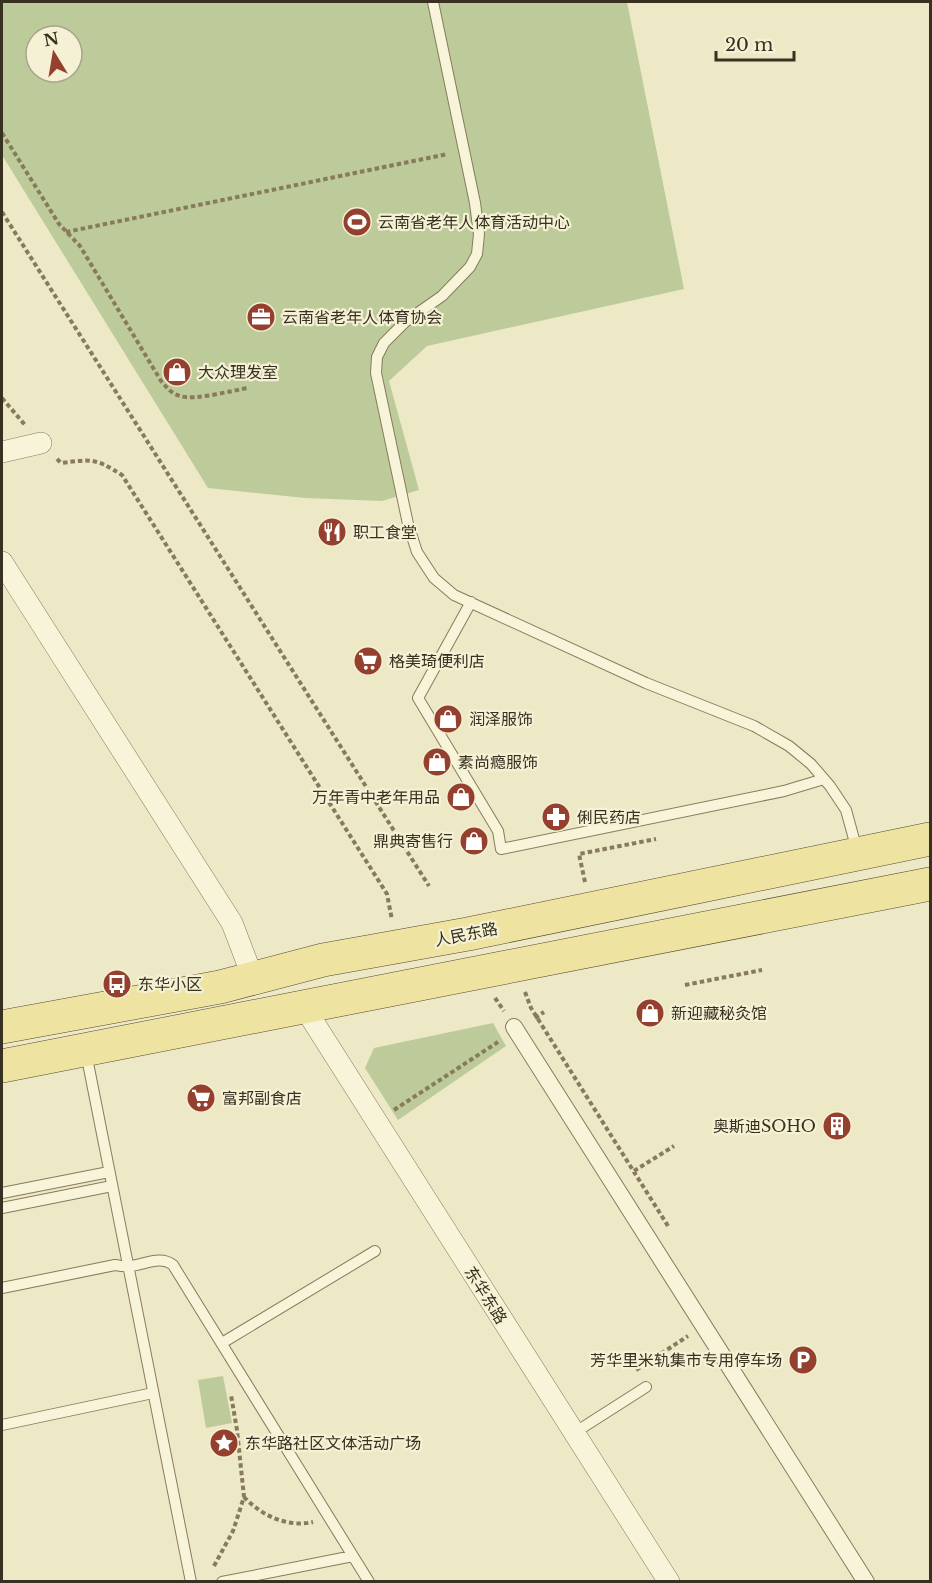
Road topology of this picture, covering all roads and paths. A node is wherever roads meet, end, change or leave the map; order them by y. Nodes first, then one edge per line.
1 (433, 2) edge
2 (2, 133) edge
3 (464, 150) junction
4 (2, 212) edge
5 (66, 232) junction
6 (249, 388) dead end
7 (2, 398) edge
8 (41, 443) junction
9 (2, 452) edge
10 (2, 562) edge
11 (471, 602) junction
12 (824, 779) junction
13 (657, 839) dead end
14 (930, 839) edge
15 (579, 854) dead end
16 (858, 854) junction
17 (930, 884) edge
18 (429, 886) dead end
19 (387, 894) dead end
20 (762, 970) dead end
21 (253, 978) junction
22 (685, 985) dead end
23 (304, 1007) junction
24 (544, 1012) dead end
25 (2, 1027) edge
26 (515, 1029) junction
27 (85, 1050) junction
28 (2, 1066) edge
29 (377, 1122) junction
30 (674, 1146) dead end
31 (109, 1172) junction
32 (634, 1172) dead end
33 (112, 1186) junction
34 (2, 1193) edge
35 (2, 1208) edge
36 (375, 1251) dead end
37 (128, 1267) junction
38 (2, 1288) edge
39 (704, 1326) junction
40 (222, 1343) junction
41 (646, 1387) joint
42 (230, 1388) dead end
43 (153, 1393) junction
44 (2, 1425) edge
45 (574, 1433) junction
46 (244, 1497) junction
47 (330, 1518) junction
48 (353, 1556) junction
49 (212, 1569) dead end
50 (191, 1581) edge
51 (222, 1581) edge
52 (369, 1581) edge
53 (669, 1581) edge
54 (866, 1581) edge

1 - 3 lane
2 - 5 path
3 - 5 path
3 - 11 lane
4 - 18 path
5 - 6 path
7 - 8 path
8 - 9 street
8 - 19 path
10 - 21 street
11 - 12 lane
11 - 12 lane
12 - 16 lane
13 - 15 path
14 - 16 main road, 人民东路
16 - 21 main road, 人民东路
17 - 23 main road
20 - 22 path
21 - 25 main road, 人民东路
23 - 27 main road
23 - 29 street, 东华东路
24 - 26 path
26 - 29 path
26 - 39 street
27 - 28 main road
27 - 31 lane
29 - 45 street, 东华东路
30 - 32 path
31 - 33 lane
31 - 34 lane
33 - 35 lane
33 - 37 lane
36 - 40 lane
37 - 38 lane
37 - 40 lane
37 - 43 lane
39 - 41 path
39 - 54 street
40 - 47 lane
41 - 45 lane
42 - 46 path
43 - 44 lane
43 - 50 lane
45 - 53 street, 东华东路
46 - 47 path
46 - 49 path
47 - 48 lane
48 - 51 lane
48 - 52 lane

